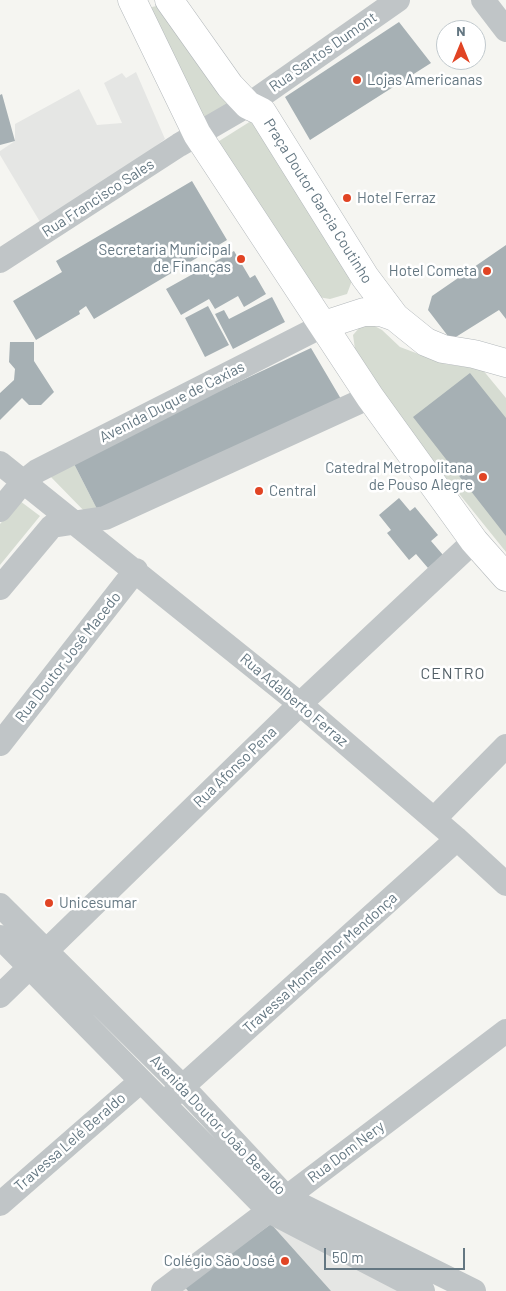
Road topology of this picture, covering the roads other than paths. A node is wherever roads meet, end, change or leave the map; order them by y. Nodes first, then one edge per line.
1 (169, 0) edge
2 (398, 0) edge
3 (483, 0) edge
4 (141, 5) edge
5 (506, 30) edge
6 (248, 105) junction
7 (196, 134) junction
8 (0, 260) edge
9 (365, 277) junction
10 (318, 316) junction
11 (395, 317) junction
12 (506, 363) edge
13 (370, 397) junction
14 (0, 463) edge
15 (23, 482) junction
16 (0, 510) edge
17 (76, 523) junction
18 (474, 541) junction
19 (136, 570) junction
20 (506, 577) edge
21 (0, 588) edge
22 (300, 704) junction
23 (0, 744) edge
24 (506, 746) edge
25 (434, 819) junction
26 (457, 839) junction
27 (506, 884) edge
28 (0, 905) edge
29 (0, 937) edge
30 (37, 959) junction
31 (0, 996) edge
32 (506, 1031) edge
33 (140, 1080) junction
34 (183, 1087) junction
35 (163, 1104) junction
36 (0, 1204) edge
37 (278, 1205) junction
38 (163, 1291) edge
39 (422, 1291) edge
40 (474, 1291) edge

1 - 6 main road, Praça Doutor Garcia Coutinho
2 - 6 street, Rua Santos Dumont
3 - 5 street
4 - 7 main road
6 - 7 street
6 - 9 main road, Praça Doutor Garcia Coutinho
7 - 8 street, Rua Francisco Sales
7 - 10 main road
9 - 10 main road
9 - 11 main road, Praça Doutor Garcia Coutinho
10 - 11 main road
10 - 13 main road
10 - 15 street, Avenida Duque de Caxias
11 - 12 main road
13 - 17 street
13 - 18 main road
14 - 15 street
15 - 16 street, Avenida Duque de Caxias
15 - 17 street
17 - 19 street, Rua Adalberto Ferraz
17 - 21 street
18 - 20 main road
18 - 22 street, Rua Afonso Pena
19 - 22 street, Rua Adalberto Ferraz
19 - 23 street, Rua Doutor José Macedo
22 - 25 street, Rua Adalberto Ferraz
22 - 30 street, Rua Afonso Pena
24 - 25 street
25 - 26 street, Rua Adalberto Ferraz
26 - 27 street, Rua Adalberto Ferraz
26 - 34 street, Travessa Monsenhor Mendonça
28 - 30 street, Avenida Doutor João Beraldo
29 - 30 street, Avenida Doutor João Beraldo
30 - 31 street, Rua Afonso Pena
30 - 33 street, Avenida Doutor João Beraldo
30 - 34 street, Avenida Doutor João Beraldo
32 - 37 street, Rua Dom Nery
33 - 35 street, Avenida Doutor João Beraldo
33 - 36 street, Travessa Lelé Beraldo
34 - 35 street, Travessa Monsenhor Mendonça
34 - 37 street, Avenida Doutor João Beraldo
35 - 37 street, Avenida Doutor João Beraldo
37 - 38 street, Rua Dom Nery
37 - 39 street, Avenida Doutor João Beraldo
37 - 40 street, Avenida Doutor João Beraldo

